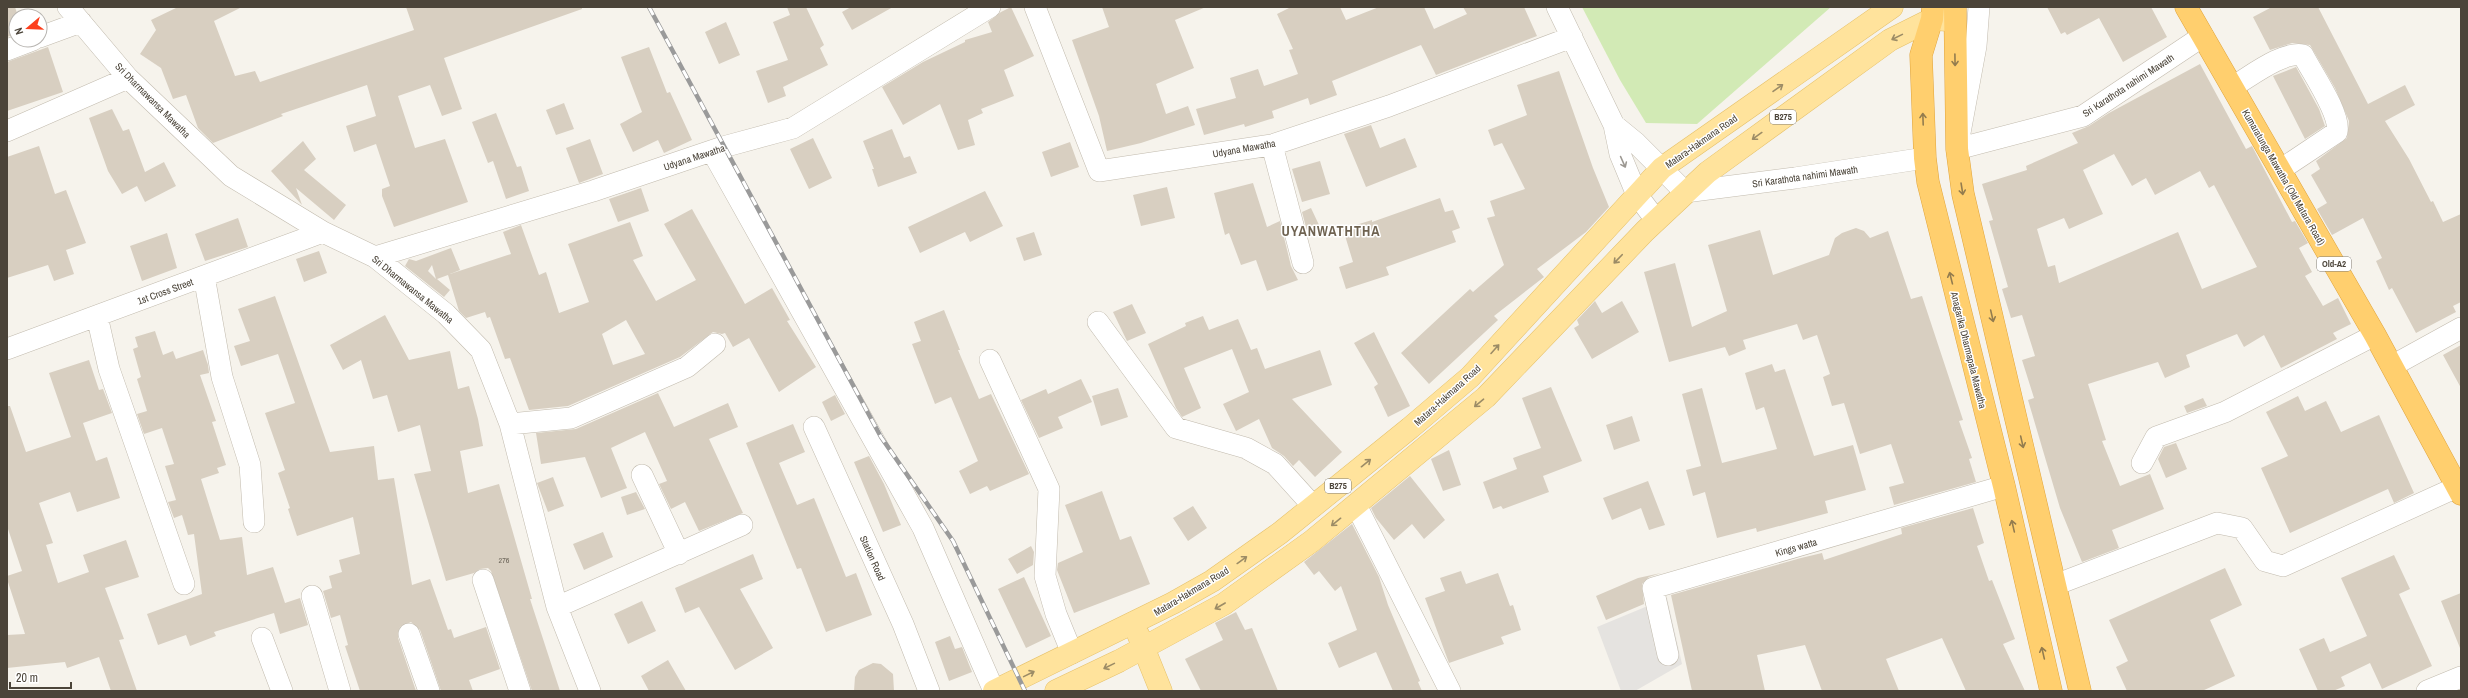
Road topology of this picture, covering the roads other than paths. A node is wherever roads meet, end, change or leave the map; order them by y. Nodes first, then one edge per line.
1 (990, 7) edge
2 (1035, 7) edge
3 (1557, 7) edge
4 (1892, 7) edge
5 (1978, 7) edge
6 (2186, 7) edge
7 (72, 11) edge
8 (1933, 13) edge
9 (1955, 14) edge
10 (48, 30) edge
11 (1572, 36) junction
12 (2202, 36) junction
13 (128, 78) junction
14 (2232, 87) junction
15 (1614, 125) junction
16 (7, 131) edge
17 (1272, 145) junction
18 (1957, 149) junction
19 (712, 151) junction
20 (1925, 158) junction
21 (1662, 168) junction
22 (2280, 170) junction
23 (1685, 192) junction
24 (1638, 194) junction
25 (1656, 220) junction
26 (323, 232) junction
27 (375, 257) junction
28 (1302, 263) dead end
29 (204, 276) junction
30 (97, 316) junction
31 (1098, 322) dead end
32 (2461, 328) edge
33 (2375, 335) junction
34 (715, 344) dead end
35 (7, 349) edge
36 (990, 360) dead end
37 (2392, 366) junction
38 (510, 424) junction
39 (814, 427) dead end
40 (2142, 463) dead end
41 (642, 475) dead end
42 (2004, 486) junction
43 (2459, 490) edge
44 (1356, 505) junction
45 (1313, 506) junction
46 (254, 522) dead end
47 (742, 525) dead end
48 (679, 554) junction
49 (484, 580) dead end
50 (184, 584) dead end
51 (2056, 585) junction
52 (312, 596) dead end
53 (557, 607) junction
54 (1134, 624) junction
55 (410, 634) dead end
56 (262, 638) dead end
57 (1144, 648) junction
58 (1072, 653) junction
59 (1668, 655) dead end
60 (2461, 677) edge
61 (282, 691) edge
62 (340, 691) edge
63 (429, 691) edge
64 (520, 691) edge
65 (590, 691) edge
66 (929, 691) edge
67 (994, 691) edge
68 (1056, 691) edge
69 (1161, 691) edge
70 (1450, 691) edge
71 (2051, 691) edge
72 (2080, 691) edge
73 (2427, 691) edge

1 - 19 street, Udyana Mawatha
2 - 17 street, Udyana Mawatha
3 - 11 street
21 -> 4 main road, Matara-Hakmana Road / B275
5 - 18 street
6 - 12 highway, Kumaratunga Mawatha (Old Matara Road) / Old-A2
7 - 10 street
7 - 13 street, Sri Dharmawansa Mawatha
8 - 9 main road
20 -> 8 highway, Anagarika Dharmapala Mawatha
8 -> 23 main road, B275
9 -> 18 highway
11 - 15 street
11 - 17 street, Udyana Mawatha
12 - 14 highway, Kumaratunga Mawatha (Old Matara Road) / Old-A2
12 - 18 street, Sri Karathota nahimi Mawath
13 - 16 street
13 - 26 street, Sri Dharmawansa Mawatha
14 - 22 highway, Kumaratunga Mawatha (Old Matara Road) / Old-A2
14 - 22 street
15 - 21 street
15 -> 24 street
17 - 28 street
18 -> 51 highway
19 - 27 street, Udyana Mawatha
19 - 67 street
20 - 23 street, Sri Karathota nahimi Mawath
42 -> 20 highway, Anagarika Dharmapala Mawatha
21 - 23 street
21 - 24 main road, Matara-Hakmana Road / B275
22 - 33 highway, Kumaratunga Mawatha (Old Matara Road) / Old-A2
23 - 25 main road, B275
24 - 25 street
45 -> 24 main road, Matara-Hakmana Road / B275
25 -> 44 main road, B275
26 - 27 street, Sri Dharmawansa Mawatha
26 - 29 street, 1st Cross Street
27 - 38 street, Sri Dharmawansa Mawatha
29 - 30 street, 1st Cross Street
29 - 46 street
30 - 35 street, 1st Cross Street
30 - 50 street
31 - 45 street
32 - 37 street
33 - 37 highway, Kumaratunga Mawatha (Old Matara Road) / Old-A2
33 - 40 street
34 - 38 street
36 - 58 street
37 - 43 highway, Kumaratunga Mawatha (Old Matara Road) / Old-A2
38 - 53 street, Sri Dharmawansa Mawatha
39 - 66 street, Station Road
41 - 48 street
42 - 59 street, Kings watta
71 -> 42 highway, Anagarika Dharmapala Mawatha
43 - 51 street
44 -> 57 main road, B275
44 - 70 street
54 -> 45 main road, Matara-Hakmana Road / B275
47 - 48 street
48 - 53 street
49 - 64 street
51 - 72 highway
52 - 62 street
53 - 65 street, Sri Dharmawansa Mawatha
54 - 57 main road
54 - 58 main road, Matara-Hakmana Road / B275
55 - 63 street
56 - 61 street
57 -> 68 main road, B275
57 - 69 main road
67 -> 58 main road, Matara-Hakmana Road / B275
60 - 73 street

